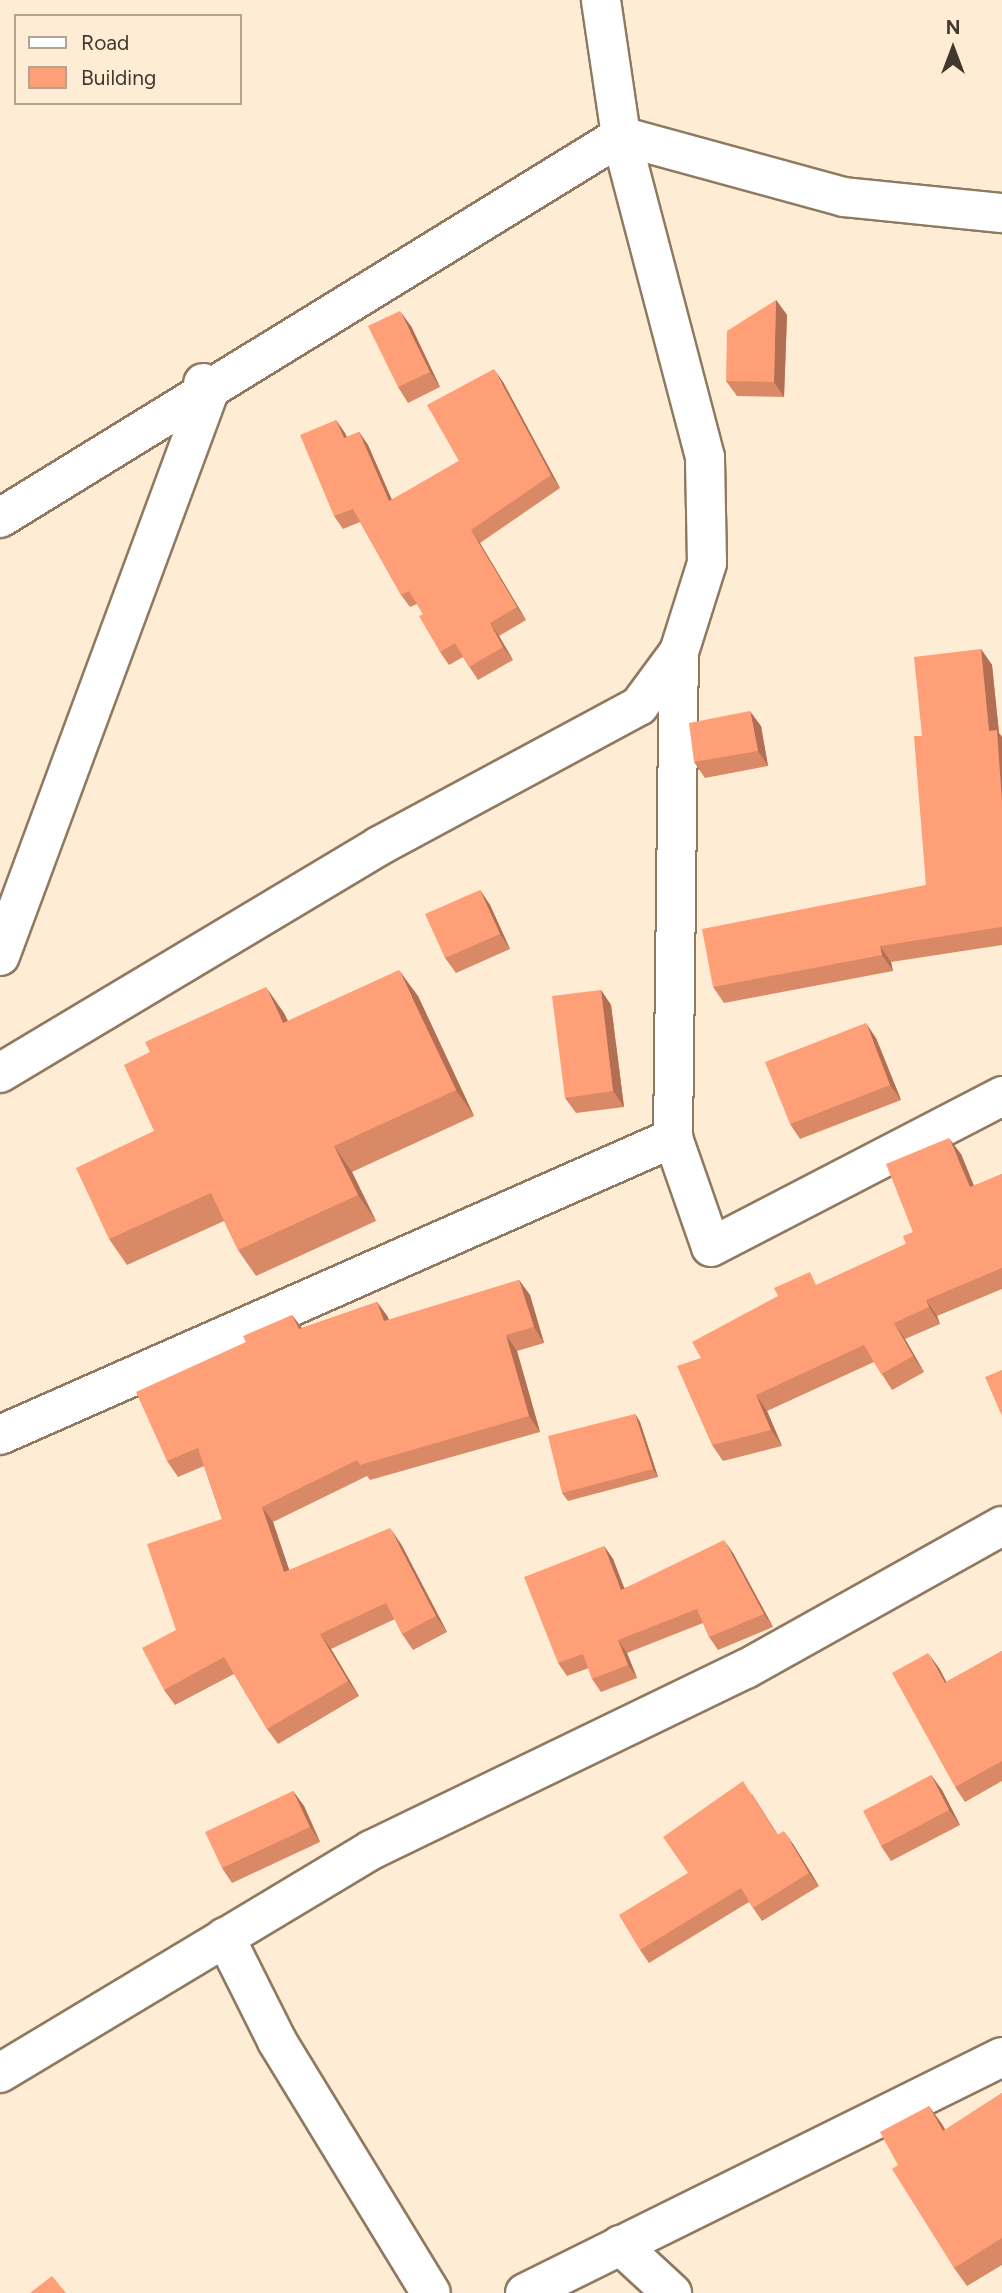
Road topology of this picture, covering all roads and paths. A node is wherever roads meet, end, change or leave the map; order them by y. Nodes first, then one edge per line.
1 (601, 0) edge
2 (621, 136) junction
3 (1002, 213) edge
4 (206, 385) junction
5 (0, 518) edge
6 (679, 652) junction
7 (0, 956) edge
8 (0, 1073) edge
9 (1002, 1096) edge
10 (673, 1138) junction
11 (0, 1435) edge
12 (1002, 1526) edge
13 (225, 1937) junction
14 (1002, 2057) edge
15 (0, 2073) edge
16 (620, 2245) junction
17 (431, 2293) edge
18 (525, 2293) edge
19 (672, 2293) edge

1 - 2 street
2 - 3 street
2 - 4 street
2 - 6 street
4 - 5 street
4 - 7 street
6 - 8 street
6 - 10 street
9 - 10 street
10 - 11 street
12 - 13 street
13 - 15 street
13 - 17 street
14 - 16 street
16 - 18 street
16 - 19 street

